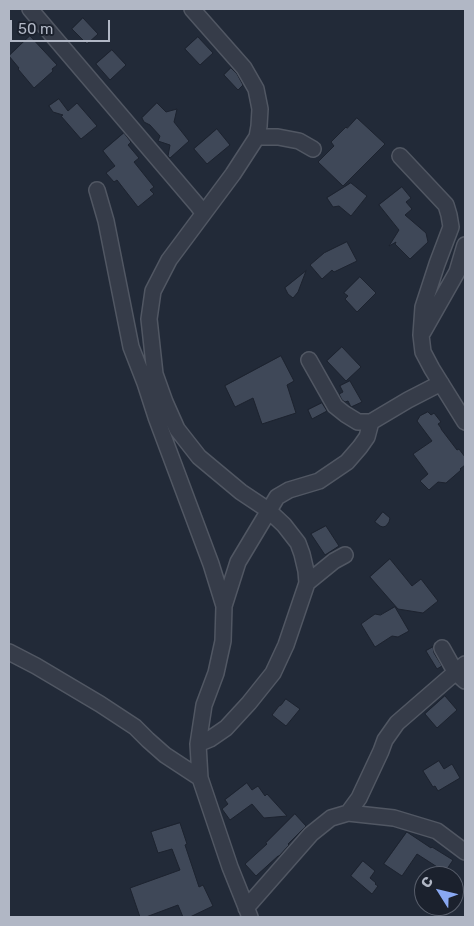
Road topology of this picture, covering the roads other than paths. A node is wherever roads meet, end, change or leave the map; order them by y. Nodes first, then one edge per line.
1 (30, 9) edge
2 (192, 9) edge
3 (257, 137) junction
4 (313, 149) dead end
5 (400, 156) dead end
6 (97, 190) dead end
7 (203, 213) junction
8 (465, 245) edge
9 (421, 335) junction
10 (308, 360) dead end
11 (440, 384) junction
12 (371, 422) junction
13 (465, 422) edge
14 (268, 510) junction
15 (345, 555) dead end
16 (307, 583) junction
17 (224, 606) junction
18 (442, 648) dead end
19 (9, 652) edge
20 (462, 673) edge
21 (198, 744) junction
22 (200, 778) junction
23 (348, 813) junction
24 (465, 852) edge
25 (248, 913) edge

1 - 7 street
2 - 3 street
3 - 4 street
3 - 7 street
5 - 9 street
6 - 17 street
7 - 14 street
8 - 9 street
9 - 11 street
10 - 12 street
11 - 12 street
11 - 13 street
12 - 14 street
14 - 16 street
14 - 17 street
15 - 16 street
16 - 21 street
17 - 21 street
18 - 20 street
19 - 22 street
20 - 23 street
21 - 22 street
22 - 25 street
23 - 24 street
23 - 25 street

